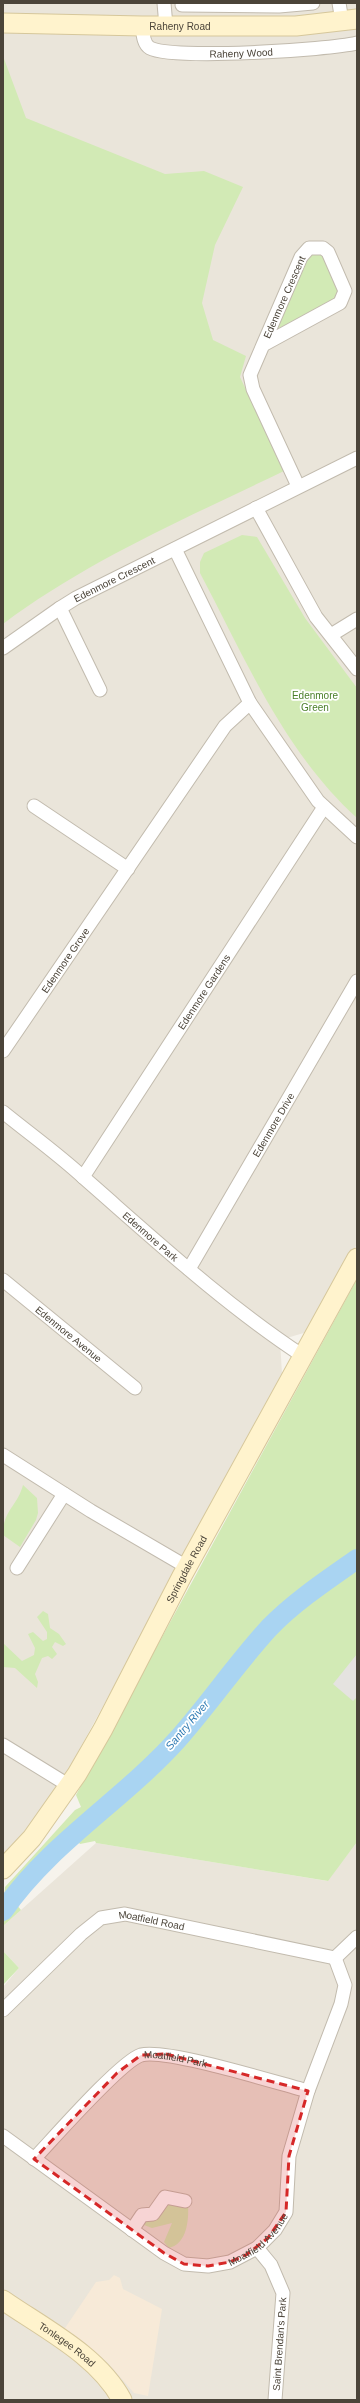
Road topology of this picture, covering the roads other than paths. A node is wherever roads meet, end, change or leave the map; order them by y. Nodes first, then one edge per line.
1 (164, 3) edge
2 (313, 3) edge
3 (182, 5) dead end
4 (346, 14) edge
5 (3, 23) edge
6 (142, 26) junction
7 (166, 26) junction
8 (357, 43) edge
9 (263, 345) junction
10 (357, 458) edge
11 (298, 486) junction
12 (256, 508) junction
13 (175, 548) junction
14 (60, 608) junction
15 (357, 619) edge
16 (331, 635) junction
17 (3, 648) edge
18 (357, 669) edge
19 (100, 690) dead end
20 (250, 702) junction
21 (34, 806) dead end
22 (324, 807) junction
23 (357, 837) edge
24 (128, 869) junction
25 (357, 980) edge
26 (3, 1051) edge
27 (3, 1112) edge
28 (83, 1177) junction
29 (357, 1258) edge
30 (189, 1269) junction
31 (3, 1280) edge
32 (303, 1356) junction
33 (136, 1388) dead end
34 (3, 1455) edge
35 (64, 1494) junction
36 (187, 1567) junction
37 (17, 1568) dead end
38 (3, 1745) edge
39 (68, 1785) junction
40 (3, 1870) edge
41 (357, 1937) edge
42 (335, 1958) junction
43 (3, 2010) edge
44 (308, 2091) junction
45 (3, 2136) edge
46 (34, 2159) junction
47 (184, 2201) dead end
48 (132, 2230) junction
49 (257, 2248) junction
50 (3, 2300) edge
51 (122, 2400) edge
52 (275, 2400) edge

1 - 7 street
2 - 3 street
4 - 7 street, Raheny Road
5 - 6 street, Raheny Road
6 - 7 street, Raheny Road
6 - 8 street, Raheny Wood
9 - 9 street, Edenmore Crescent
9 - 11 street, Edenmore Crescent
10 - 11 street, Edenmore Crescent
11 - 12 street, Edenmore Crescent
12 - 13 street, Edenmore Crescent
12 - 16 street
13 - 14 street, Edenmore Crescent
13 - 20 street
14 - 17 street, Edenmore Crescent
14 - 19 street
15 - 16 street
16 - 18 street
20 - 22 street
20 - 24 street, Edenmore Grove
21 - 24 street
22 - 23 street
22 - 28 street, Edenmore Gardens
24 - 26 street, Edenmore Grove
25 - 30 street, Edenmore Drive
27 - 28 street, Edenmore Park
28 - 30 street, Edenmore Park
29 - 32 street, Springdale Road
30 - 32 street, Edenmore Park
31 - 33 street, Edenmore Avenue
32 - 36 street, Springdale Road
34 - 35 street
35 - 36 street
35 - 37 street
36 - 39 street, Springdale Road
38 - 39 street
39 - 40 street, Springdale Road
41 - 42 street
42 - 43 street, Moatfield Road
42 - 44 street, Moatfield Avenue
44 - 46 street, Moatfield Park
44 - 49 street, Moatfield Avenue
45 - 46 street, Moatfield Avenue
46 - 48 street, Moatfield Avenue
47 - 48 street
48 - 49 street, Moatfield Avenue
49 - 52 street, Saint Brendan's Park
50 - 51 street, Tonlegee Road

